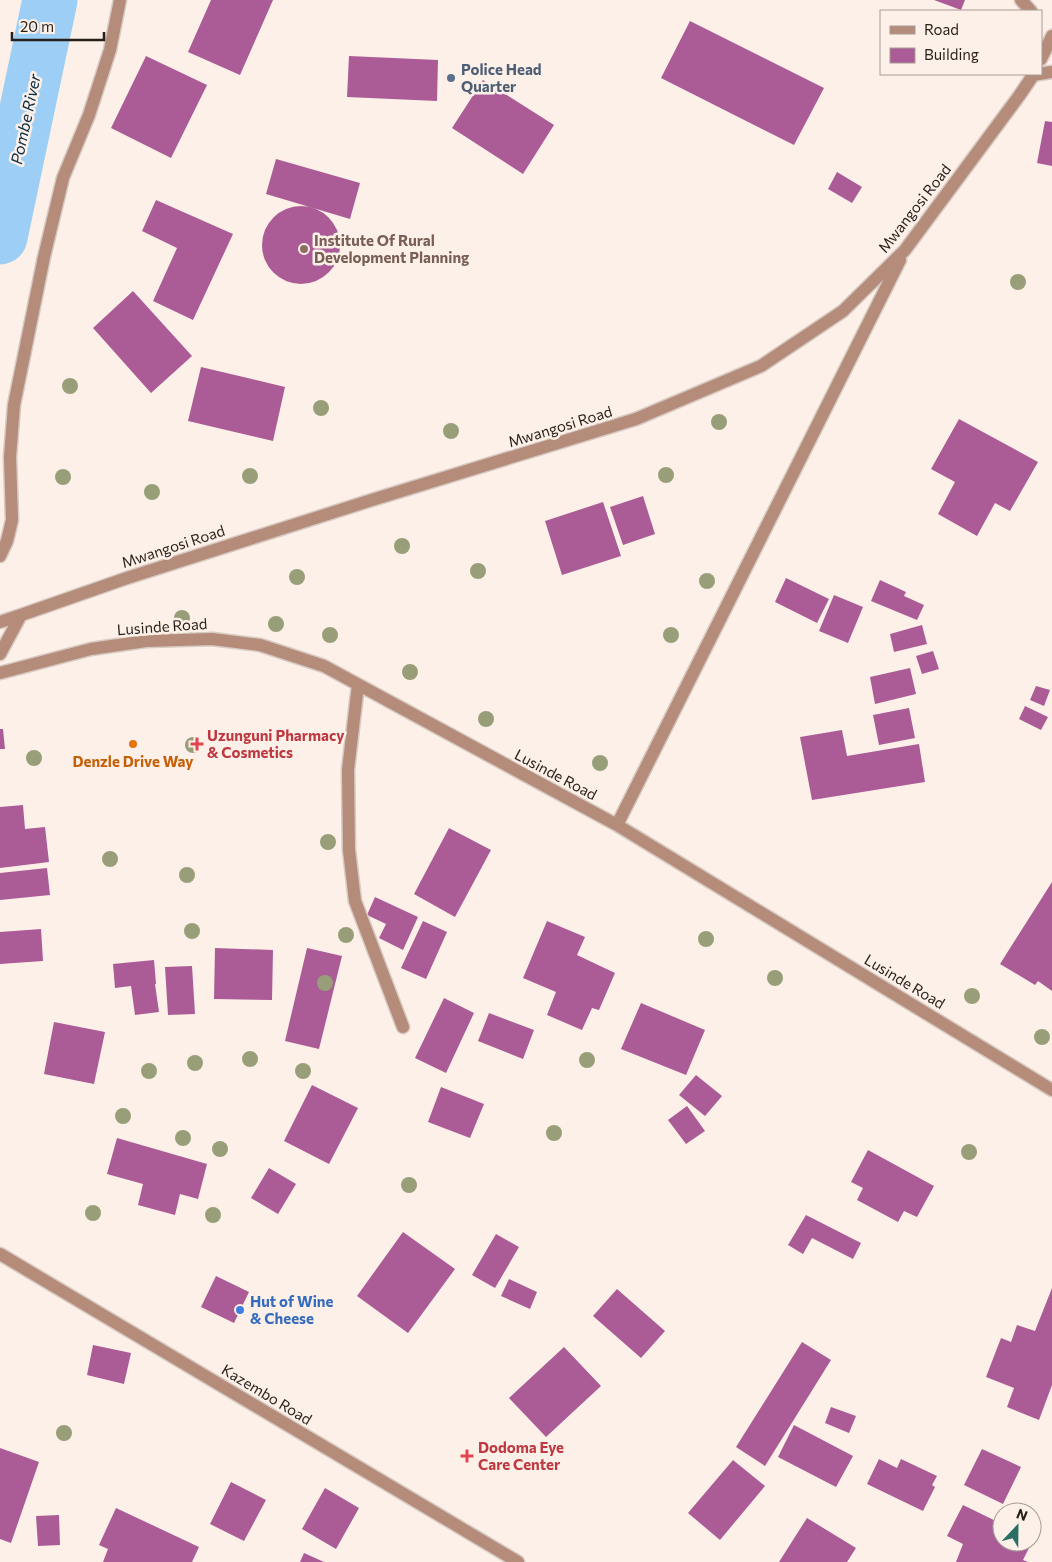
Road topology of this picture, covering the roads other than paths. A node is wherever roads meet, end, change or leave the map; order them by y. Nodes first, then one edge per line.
1 (120, 0) edge
2 (1021, 0) edge
3 (1030, 10) edge
4 (1052, 36) edge
5 (1042, 57) edge
6 (1033, 75) edge
7 (905, 250) junction
8 (0, 556) edge
9 (21, 615) junction
10 (0, 622) edge
11 (0, 654) edge
12 (0, 673) edge
13 (358, 685) junction
14 (617, 825) junction
15 (403, 1027) dead end
16 (1052, 1090) edge
17 (0, 1254) edge
18 (518, 1562) edge

1 - 8 street
2 - 3 street
4 - 5 street
6 - 7 street, Mwangosi Road
7 - 9 street, Mwangosi Road
7 - 14 street
9 - 10 street, Mwangosi Road
9 - 11 street
12 - 13 street, Lusinde Road
13 - 14 street, Lusinde Road
13 - 15 street
14 - 16 street, Lusinde Road
17 - 18 street, Kazembo Road

